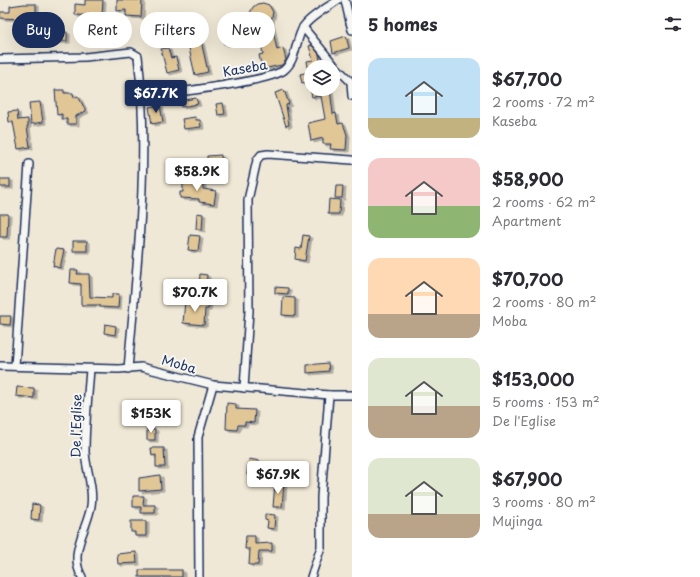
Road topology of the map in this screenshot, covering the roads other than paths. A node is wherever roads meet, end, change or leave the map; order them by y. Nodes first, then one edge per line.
1 (338, 0) edge
2 (345, 0) edge
3 (351, 22) edge
4 (303, 27) junction
5 (352, 30) edge
6 (0, 59) edge
7 (352, 82) edge
8 (143, 96) junction
9 (352, 96) edge
10 (352, 160) edge
11 (29, 164) dead end
12 (0, 366) edge
13 (15, 366) junction
14 (90, 369) junction
15 (128, 369) junction
16 (213, 385) junction
17 (244, 388) junction
18 (329, 395) junction
19 (352, 395) edge
20 (82, 577) edge
21 (199, 577) edge
22 (312, 577) edge

1 - 4 street
2 - 3 street
3 - 5 street
4 - 7 street
4 - 8 street, Kaseba
6 - 8 street
7 - 9 street
8 - 15 street
10 - 17 street
11 - 13 street
12 - 13 street, Moba
13 - 14 street, Moba
14 - 15 street, Moba
14 - 20 street, De l'Eglise
15 - 16 street, Moba
16 - 17 street, Moba
16 - 21 street
17 - 18 street, Moba
18 - 19 street, Moba
18 - 22 street

